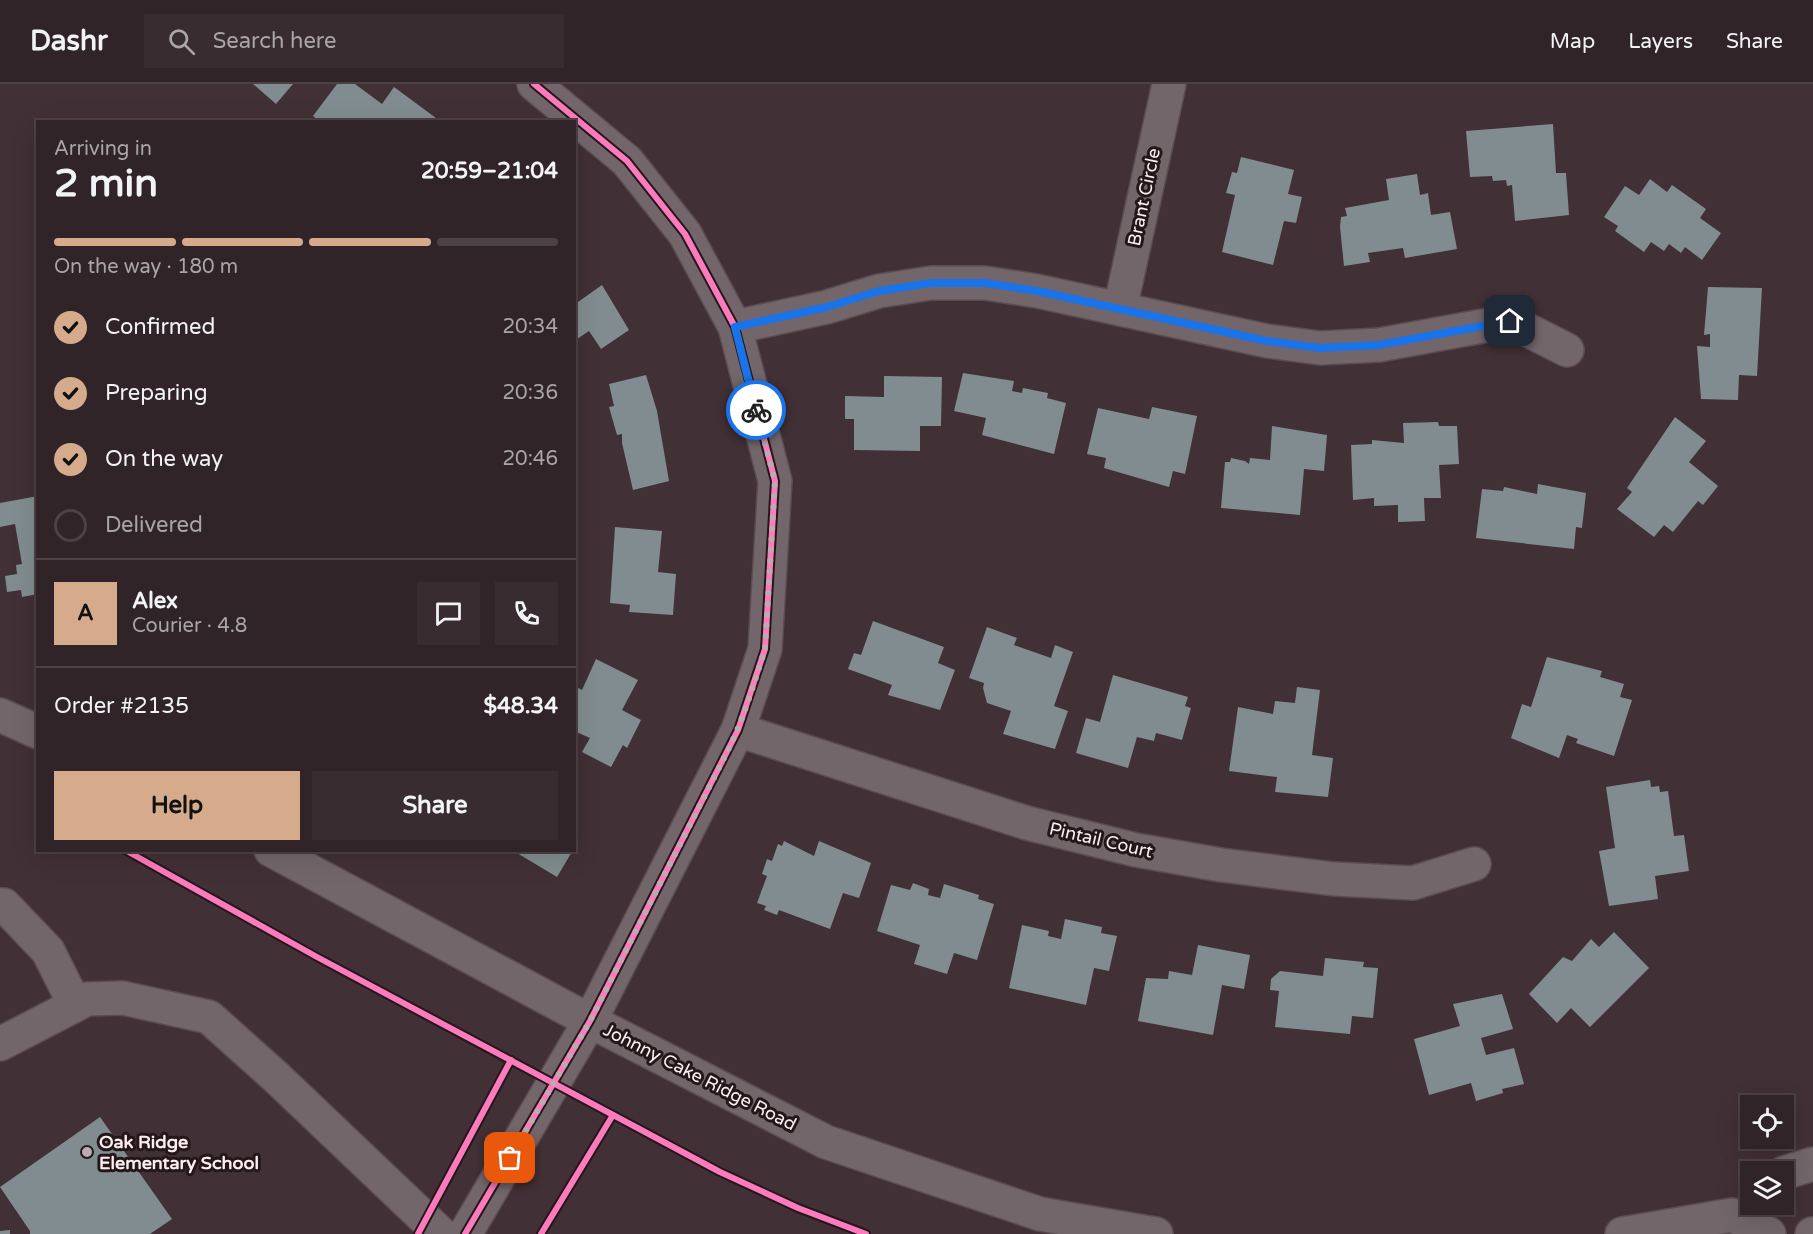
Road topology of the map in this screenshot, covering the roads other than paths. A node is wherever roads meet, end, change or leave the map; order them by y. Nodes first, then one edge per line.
1 (534, 84) edge
2 (1169, 84) edge
3 (1120, 309) junction
4 (735, 327) junction
5 (1567, 350) dead end
6 (0, 715) edge
7 (738, 730) junction
8 (36, 731) edge
9 (275, 852) edge
10 (1474, 864) dead end
11 (0, 904) edge
12 (75, 1005) junction
13 (590, 1021) junction
14 (0, 1044) edge
15 (1813, 1164) edge
16 (1794, 1170) edge
17 (1740, 1215) edge
18 (1097, 1229) edge
19 (441, 1234) edge
20 (465, 1234) edge
21 (1156, 1234) edge
22 (1622, 1234) edge
23 (1769, 1234) edge

1 - 4 street
2 - 3 street, Brant Circle
3 - 4 street
3 - 5 street
4 - 7 street
6 - 8 street
7 - 10 street, Pintail Court
7 - 13 street
9 - 13 street, Johnny Cake Ridge Road
11 - 12 street
12 - 14 street
12 - 19 street
13 - 18 street, Johnny Cake Ridge Road
13 - 20 street
15 - 16 street
17 - 22 street
17 - 23 street
18 - 21 street, Johnny Cake Ridge Road

